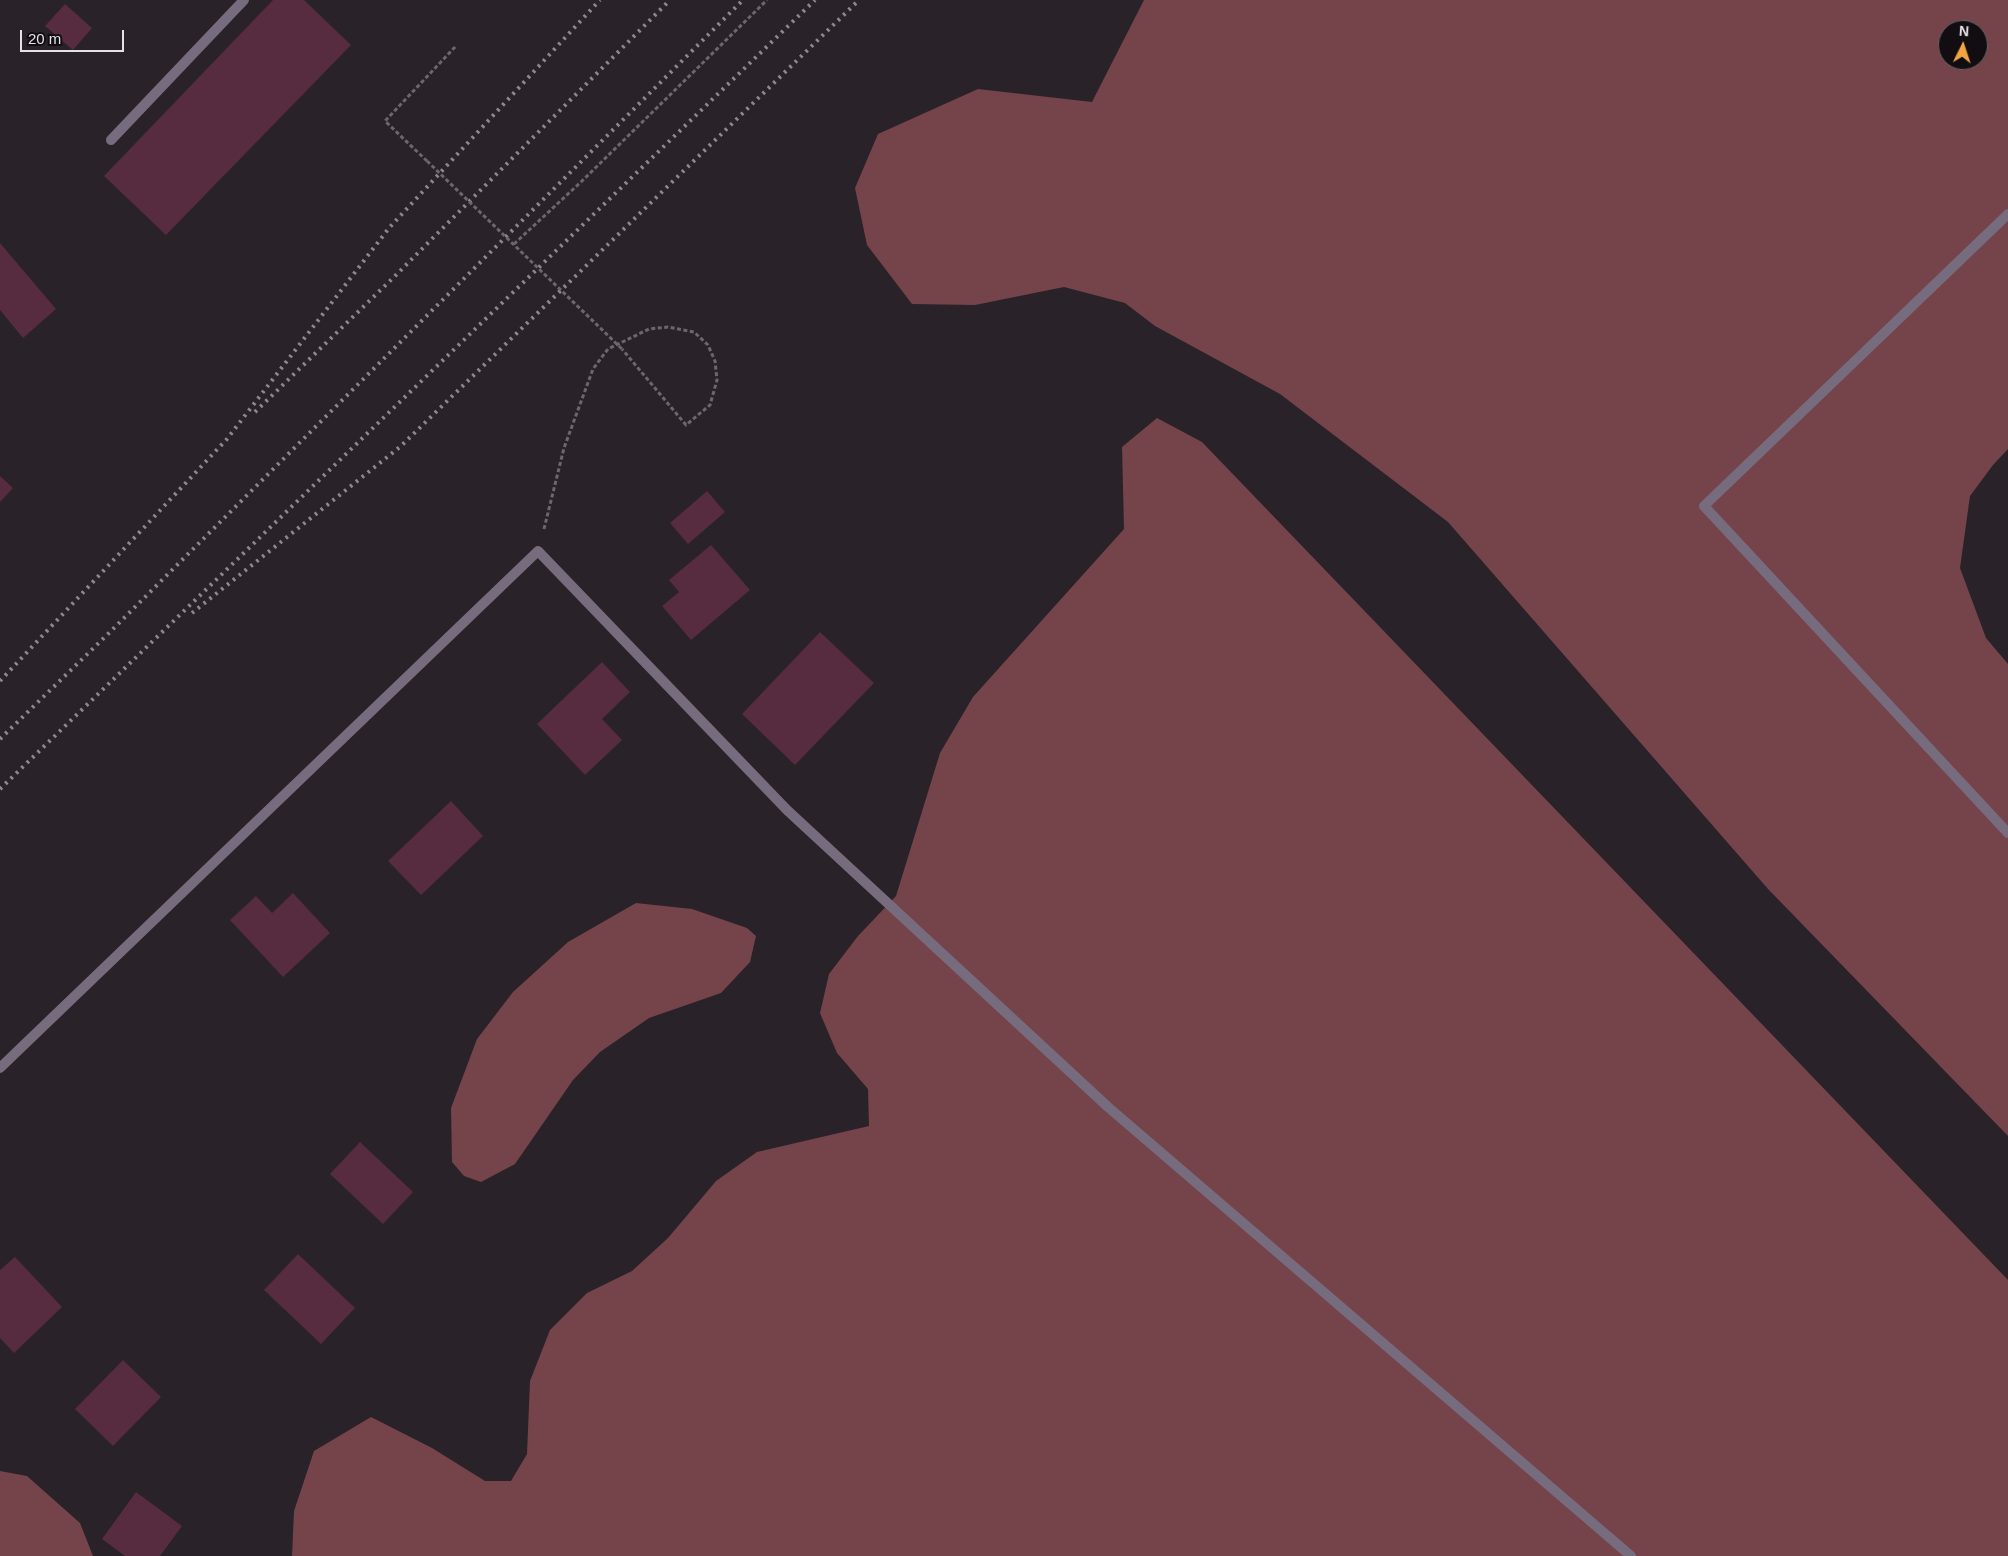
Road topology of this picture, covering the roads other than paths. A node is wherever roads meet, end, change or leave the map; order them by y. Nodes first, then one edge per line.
1 (244, 0) edge
2 (111, 140) dead end
3 (2008, 214) edge
4 (2008, 833) edge
5 (0, 1068) edge
6 (1631, 1556) edge

1 - 2 street
3 - 4 street
5 - 6 street

